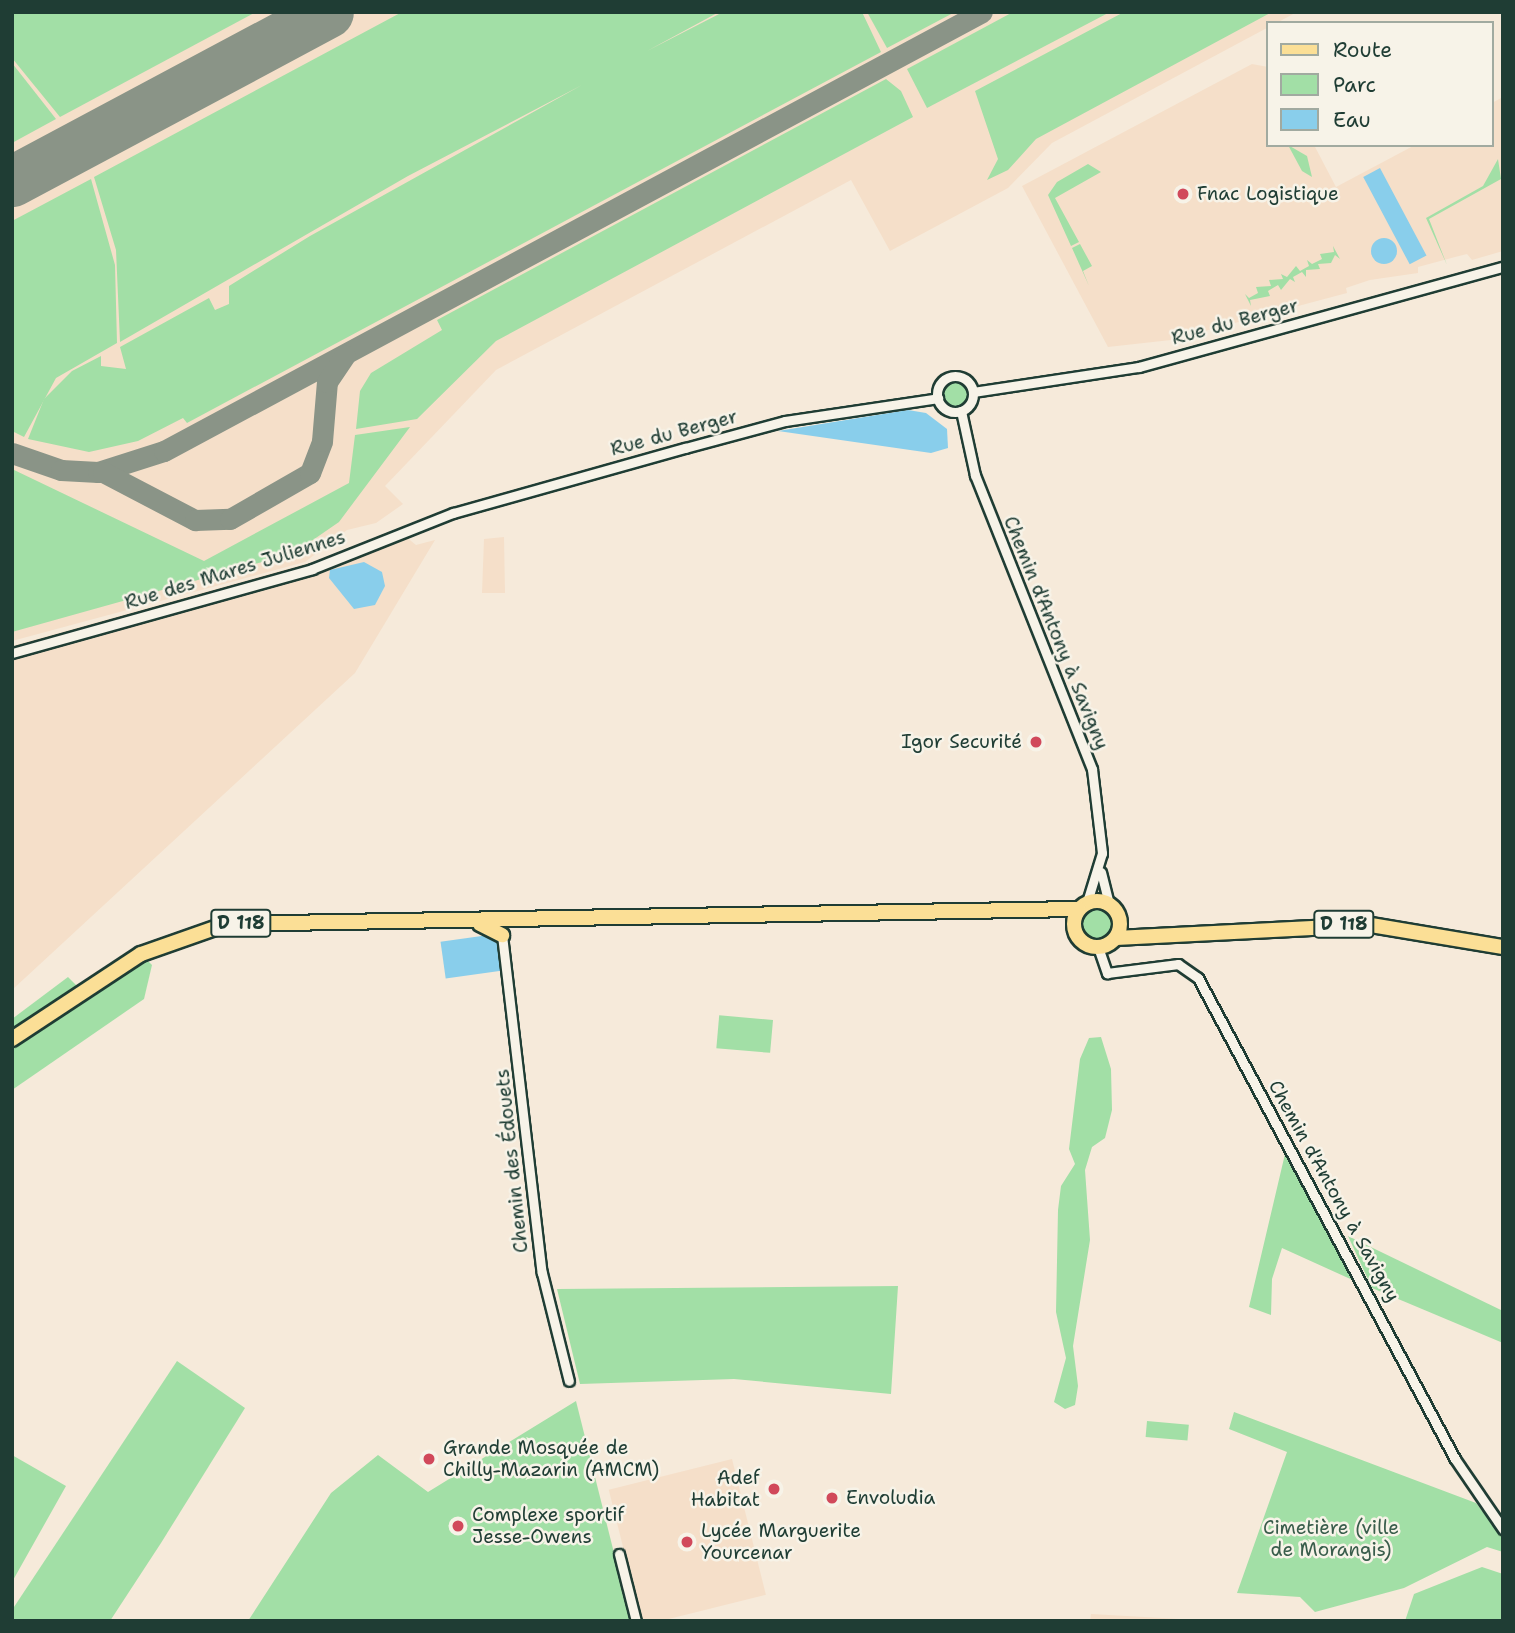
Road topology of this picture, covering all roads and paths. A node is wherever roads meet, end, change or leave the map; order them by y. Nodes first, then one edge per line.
1 (1503, 267) edge
2 (973, 392) junction
3 (938, 398) junction
4 (961, 411) junction
5 (503, 498) joint
6 (12, 653) edge
7 (1100, 871) junction
8 (1109, 904) junction
9 (1083, 906) junction
10 (1018, 907) junction
11 (1119, 915) junction
12 (553, 918) junction
13 (445, 919) junction
14 (1074, 930) junction
15 (502, 935) junction
16 (1184, 935) junction
17 (1116, 938) junction
18 (1098, 947) junction
19 (1503, 947) edge
20 (12, 1039) edge
21 (569, 1381) dead end
22 (1503, 1529) edge
23 (619, 1554) dead end
24 (636, 1621) edge

1 - 2 street, Rue du Berger
2 - 3 street
2 - 4 street
3 - 4 street
3 - 5 street, Rue du Berger
4 - 7 street, Chemin d'Antony à Savigny
5 - 6 street, Rue des Mares Juliennes
7 - 8 street
7 - 9 street
8 - 9 main road
8 - 11 main road
9 - 10 main road, D 118
9 - 14 main road
10 - 12 main road, D 118
10 - 14 main road, D 118
11 - 16 main road, D 118
11 - 17 main road
12 - 13 main road, D 118
12 - 15 main road
13 - 15 main road
13 - 20 main road, D 118
14 - 18 main road
15 - 21 street, Chemin des Édouets
16 - 17 main road, D 118
16 - 19 main road, D 118
17 - 18 main road
18 - 22 street, Chemin d'Antony à Savigny
23 - 24 street

